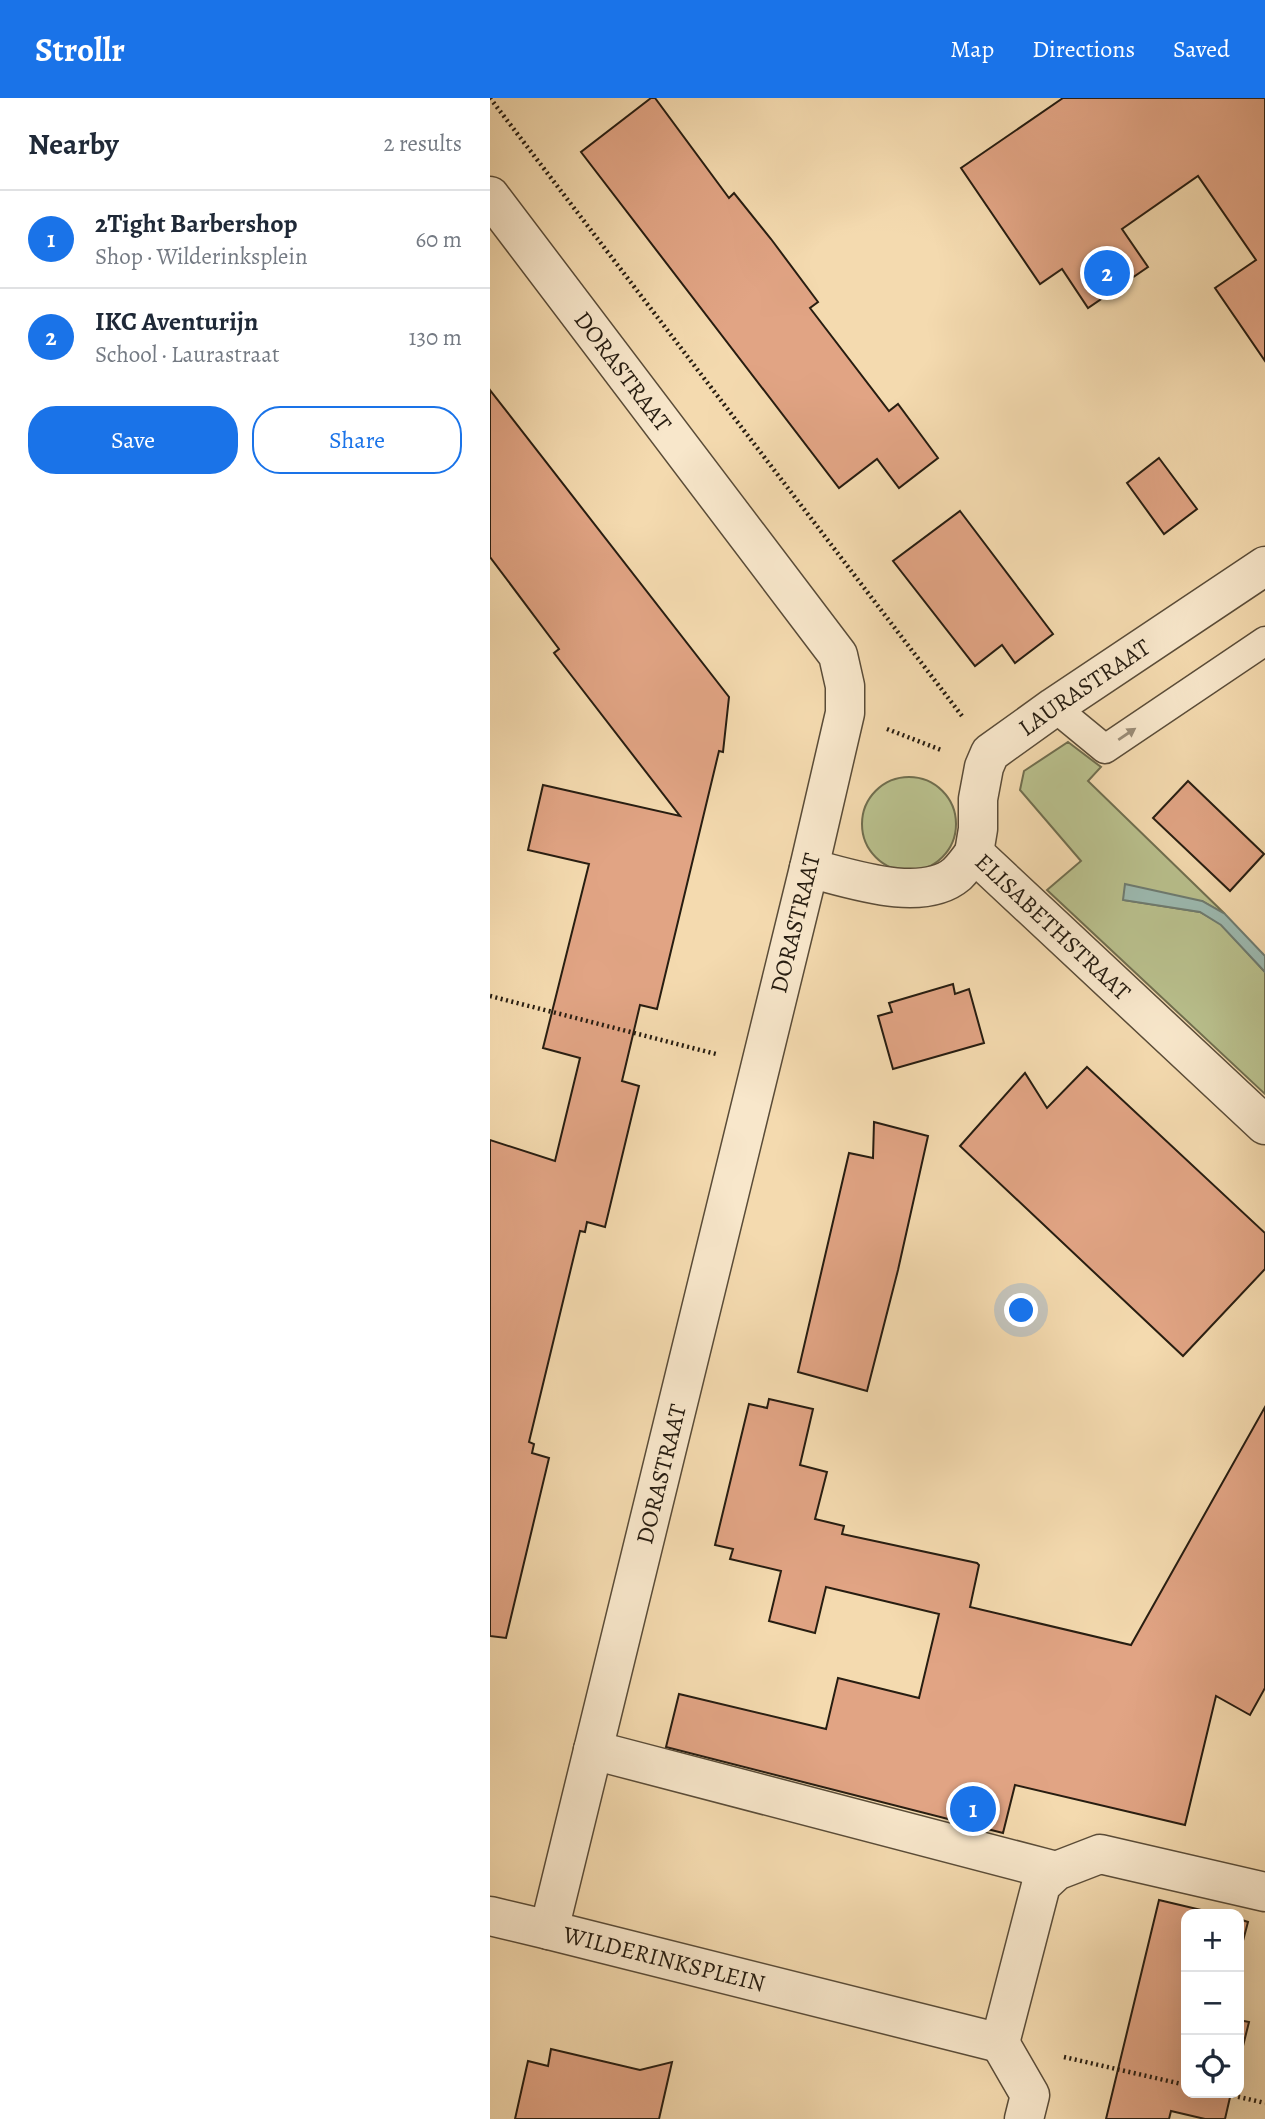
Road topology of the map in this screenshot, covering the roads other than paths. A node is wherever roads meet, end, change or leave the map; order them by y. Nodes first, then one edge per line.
1 (490, 196) edge
2 (1265, 566) edge
3 (1265, 641) edge
4 (1054, 707) junction
5 (974, 853) junction
6 (809, 868) junction
7 (1265, 1125) edge
8 (593, 1750) junction
9 (1056, 1871) junction
10 (1265, 1892) edge
11 (490, 1916) edge
12 (549, 1930) junction
13 (1000, 2043) junction
14 (1024, 2119) edge

1 - 6 street, DORASTRAAT
2 - 4 street, LAURASTRAAT
4 -> 3 lane
4 - 5 street, LAURASTRAAT
5 - 6 street, ELISABETHSTRAAT
5 - 7 street, ELISABETHSTRAAT
6 - 8 street, DORASTRAAT
8 - 9 street
8 - 12 street, WILDERINKSPLEIN
9 - 10 street
9 - 13 street
11 - 12 street
12 - 13 street, WILDERINKSPLEIN
13 - 14 street

